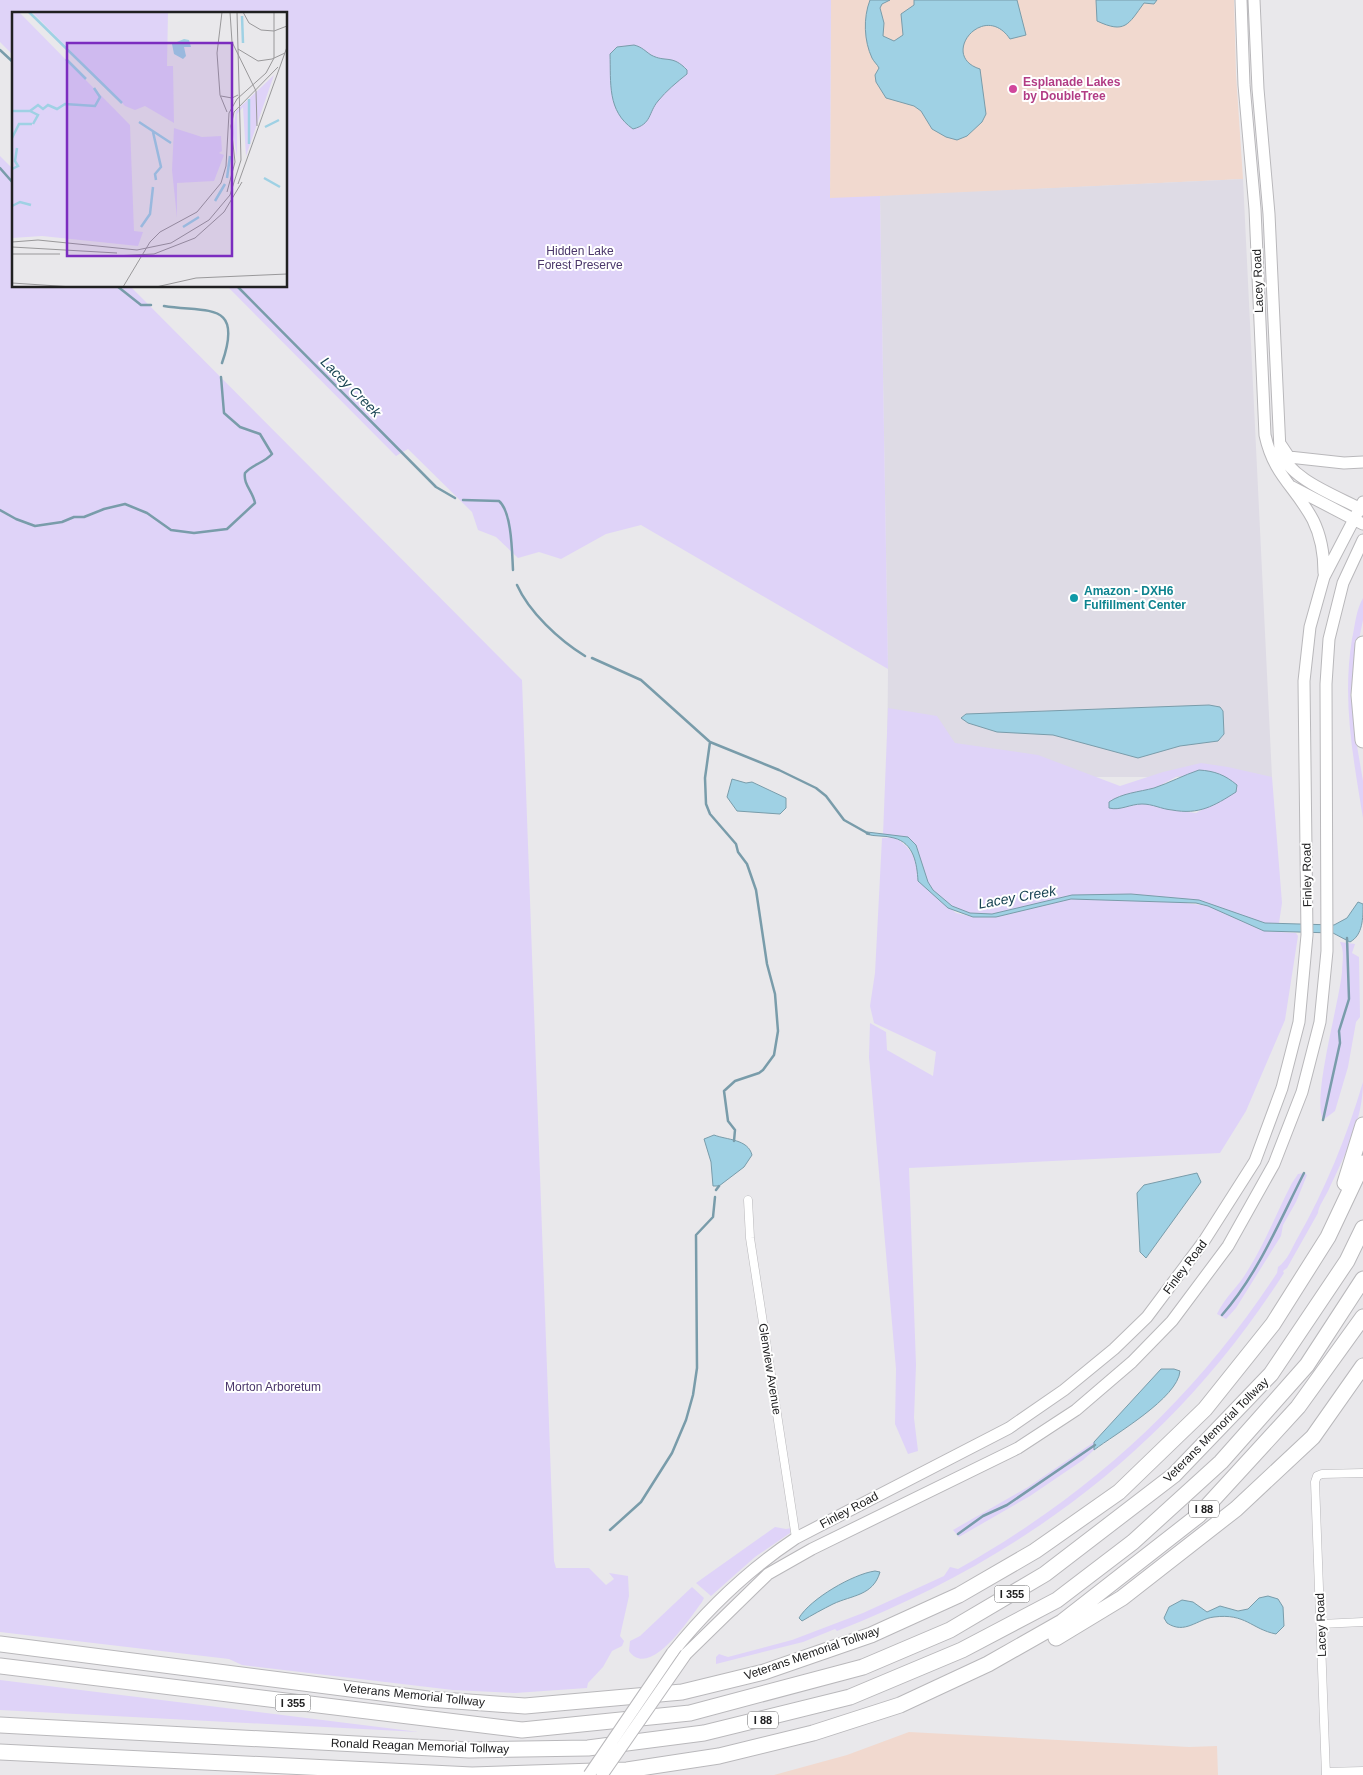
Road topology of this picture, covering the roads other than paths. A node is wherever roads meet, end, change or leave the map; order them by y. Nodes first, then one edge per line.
1 (1241, 0) edge
2 (1254, 0) edge
3 (1278, 441) junction
4 (1363, 462) edge
5 (1288, 485) junction
6 (1362, 506) edge
7 (1352, 519) junction
8 (1363, 524) edge
9 (1363, 540) edge
10 (1324, 577) junction
11 (1363, 644) edge
12 (1363, 740) edge
13 (1363, 1125) edge
14 (1363, 1163) edge
15 (748, 1200) dead end
16 (1363, 1228) edge
17 (1328, 1237) junction
18 (1363, 1279) edge
19 (1363, 1317) edge
20 (1363, 1366) edge
21 (1363, 1472) edge
22 (796, 1538) junction
23 (1363, 1622) edge
24 (1320, 1624) junction
25 (0, 1644) edge
26 (1003, 1656) junction
27 (0, 1666) edge
28 (0, 1725) edge
29 (0, 1752) edge
30 (1363, 1771) edge
31 (1326, 1774) edge
32 (588, 1775) edge
33 (602, 1775) edge

1 - 5 main road, Lacey Road
2 - 3 main road, Lacey Road
3 - 4 main road
3 - 6 main road, Lacey Road
5 - 7 main road, Lacey Road
5 - 10 main road
6 - 7 main road, Finley Road
7 - 8 main road, Lacey Road
7 - 10 main road, Finley Road
9 - 33 main road, Finley Road, bridge
10 - 22 main road, Finley Road
11 - 12 highway
13 - 17 highway
14 - 17 highway, Veterans Memorial Tollway / I 355
15 - 22 street, Glenview Avenue
16 - 27 highway, Veterans Memorial Tollway / I 355
17 - 25 highway, Veterans Memorial Tollway / I 355
18 - 28 highway, Ronald Reagan Memorial Tollway / I 88
19 - 26 highway, Ronald Reagan Memorial Tollway / I 88
20 - 26 highway
21 - 24 street, Lacey Road
22 - 32 main road, Finley Road, bridge
23 - 24 street
24 - 31 street, Lacey Road
26 - 29 highway, Ronald Reagan Memorial Tollway / I 88
30 - 31 street

